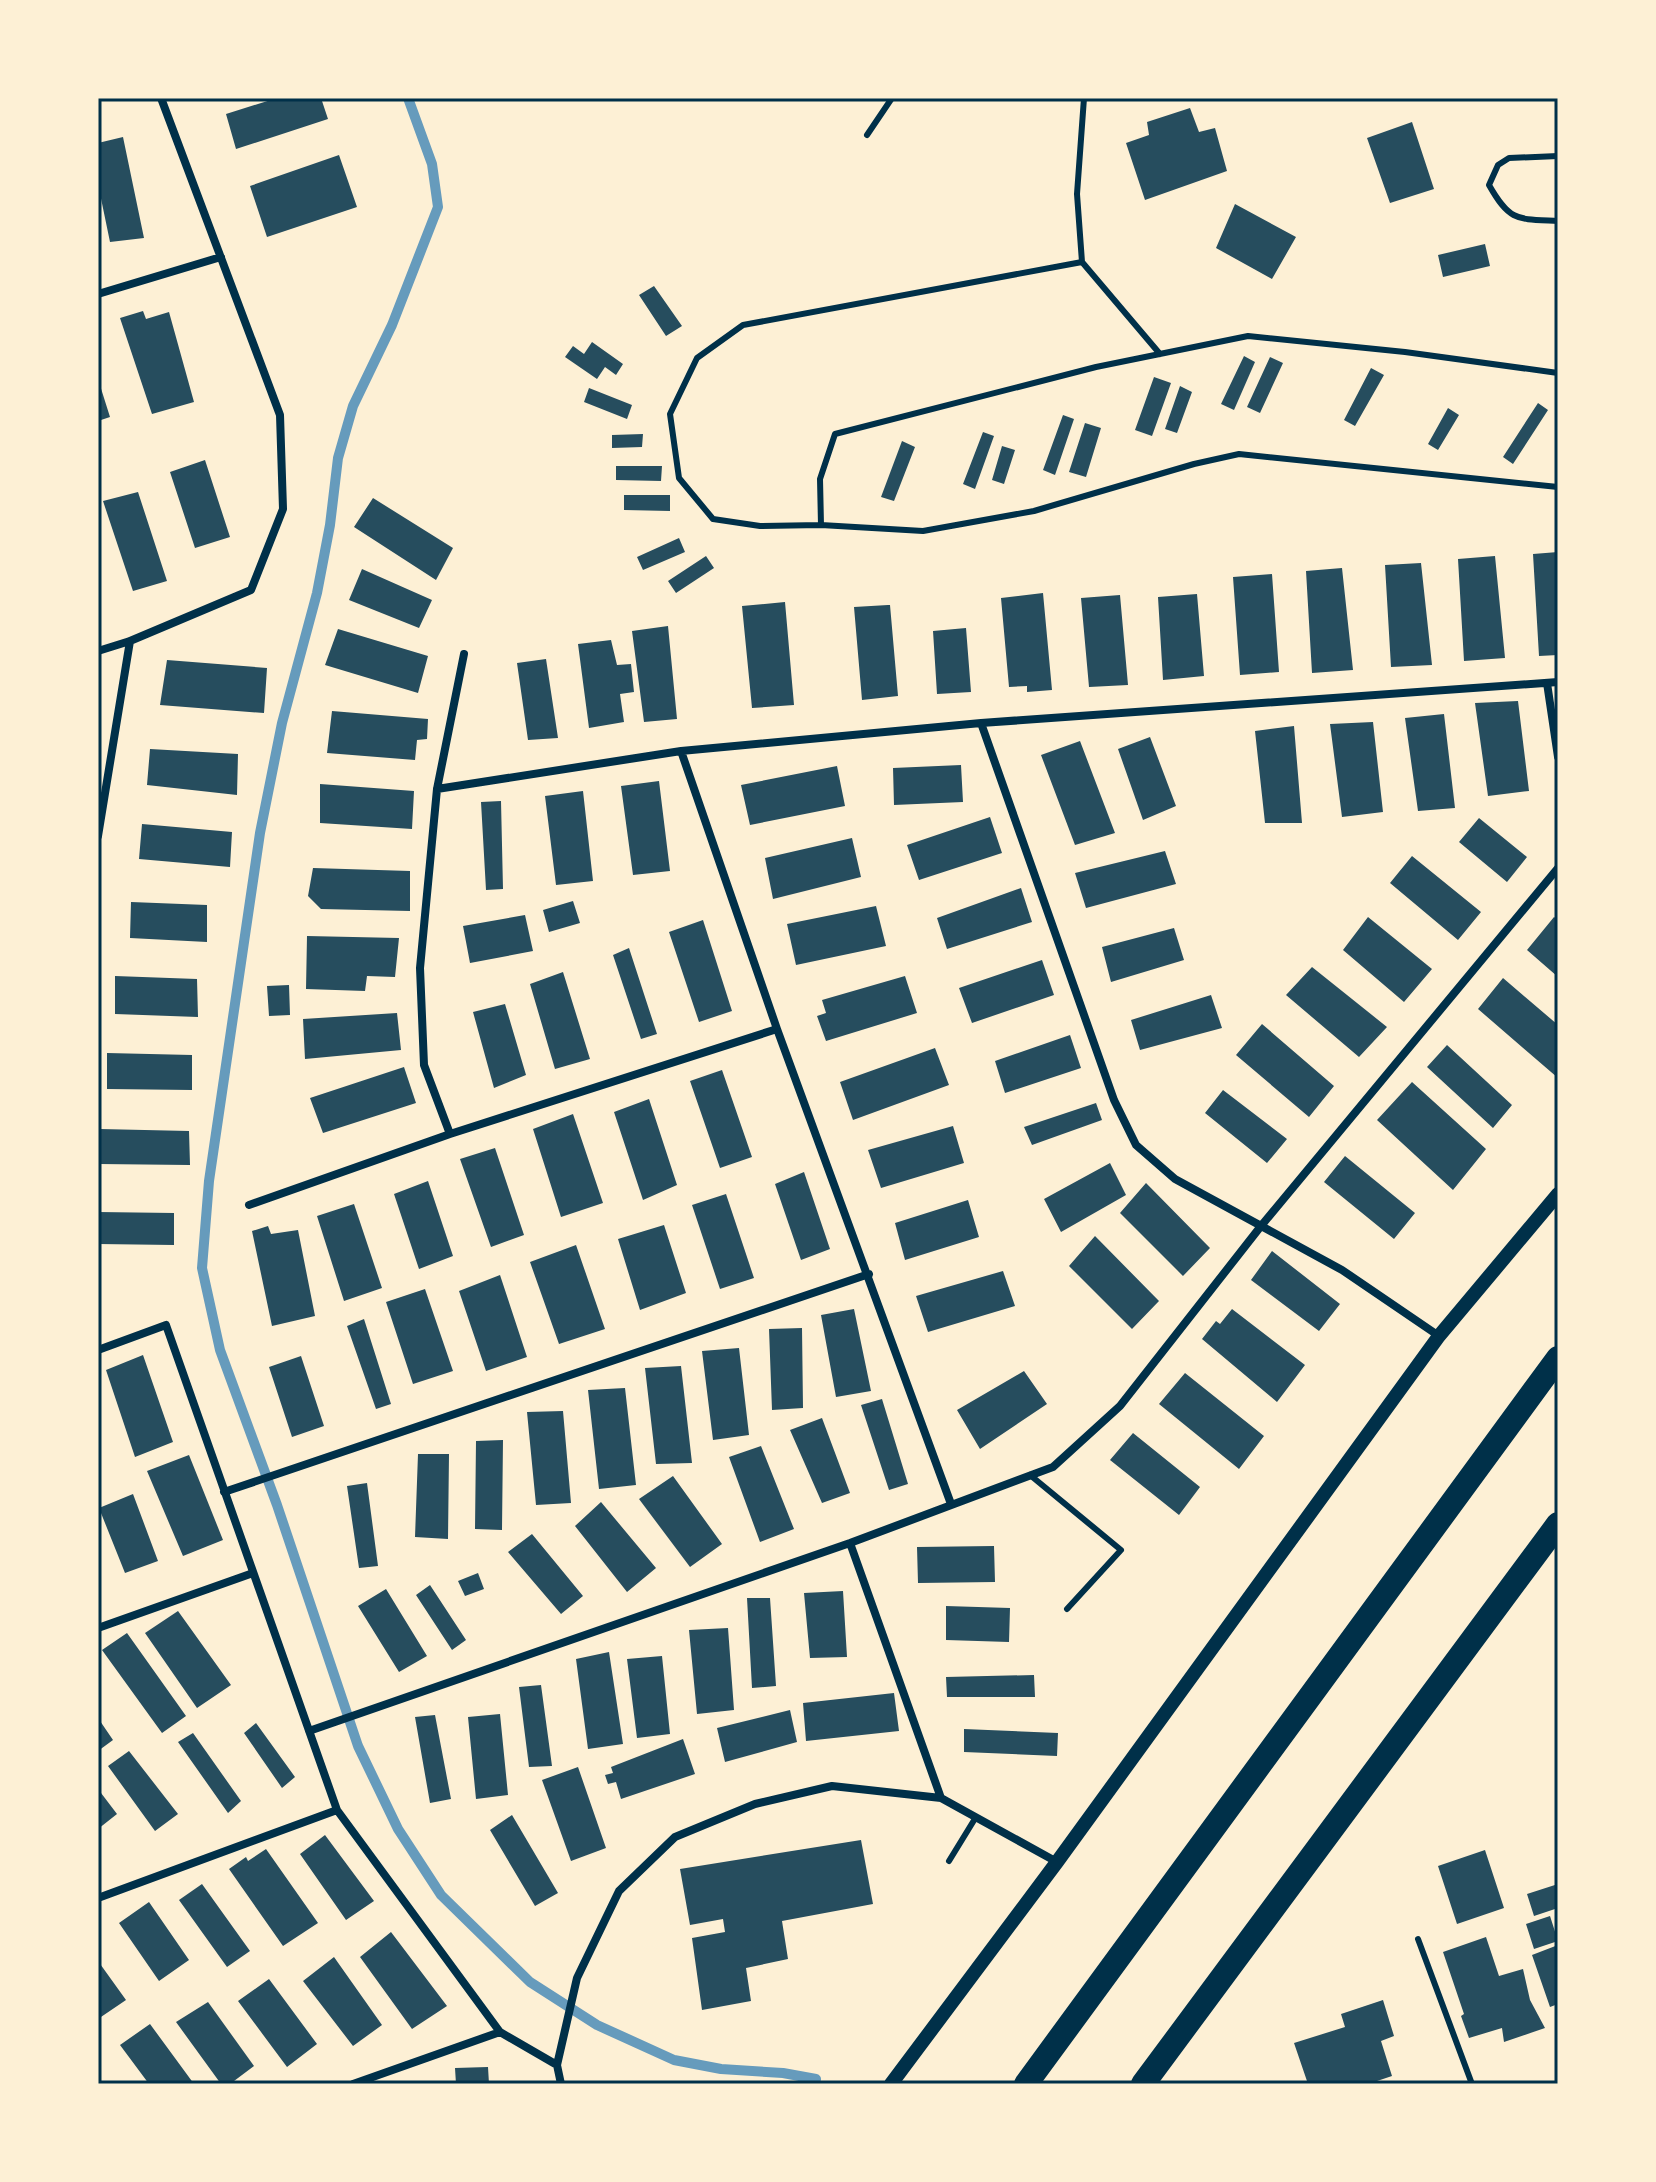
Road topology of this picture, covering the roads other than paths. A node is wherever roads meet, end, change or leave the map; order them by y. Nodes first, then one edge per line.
1 (161, 98) edge
2 (892, 98) edge
3 (1084, 98) edge
4 (867, 135) dead end
5 (1558, 156) edge
6 (1558, 221) edge
7 (221, 257) junction
8 (1082, 262) junction
9 (98, 294) edge
10 (1160, 354) junction
11 (1558, 373) edge
12 (1558, 487) edge
13 (821, 525) junction
14 (130, 641) junction
15 (98, 651) edge
16 (464, 654) dead end
17 (1558, 682) edge
18 (1547, 683) junction
19 (981, 723) junction
20 (681, 751) junction
21 (1558, 757) edge
22 (437, 789) junction
23 (98, 836) edge
24 (1558, 868) edge
25 (777, 1029) junction
26 (450, 1134) junction
27 (1558, 1194) edge
28 (249, 1205) dead end
29 (1261, 1226) junction
30 (869, 1274) junction
31 (1439, 1336) junction
32 (98, 1350) edge
33 (1558, 1358) edge
34 (1030, 1475) junction
35 (224, 1492) junction
36 (951, 1504) junction
37 (1558, 1524) edge
38 (850, 1543) junction
39 (253, 1573) junction
40 (1067, 1609) dead end
41 (98, 1628) edge
42 (309, 1731) junction
43 (941, 1798) junction
44 (337, 1810) junction
45 (976, 1817) junction
46 (949, 1861) dead end
47 (1057, 1862) junction
48 (98, 1898) edge
49 (1418, 1939) dead end
50 (500, 2032) junction
51 (557, 2065) junction
52 (353, 2084) edge
53 (561, 2084) edge
54 (891, 2084) edge
55 (1026, 2084) edge
56 (1143, 2084) edge
57 (1472, 2084) edge

1 - 7 street
2 - 4 lane
3 - 8 lane
5 - 6 lane
7 - 9 street
7 - 14 street
8 - 10 lane
8 - 13 lane
10 - 11 lane
10 - 13 lane
12 - 13 lane
14 - 15 street
14 - 23 street
16 - 22 street
17 - 18 street
18 - 19 street
18 - 21 street
19 - 20 street
19 - 29 street
20 - 22 street
20 - 25 street
22 - 26 street
24 - 29 street
25 - 26 street
25 - 30 street
26 - 28 street
27 - 31 street
29 - 31 street
29 - 34 street
30 - 35 street
30 - 36 street
31 - 47 street
32 - 35 street
33 - 55 highway
34 - 36 street
34 - 40 lane
35 - 39 street
36 - 38 street
37 - 56 highway
38 - 42 street
38 - 43 street
39 - 41 street
39 - 42 street
42 - 44 street
43 - 45 street
43 - 51 street
44 - 48 street
44 - 50 street
45 - 46 lane
45 - 47 street
47 - 54 street
49 - 57 lane
50 - 51 street
50 - 52 street
51 - 53 street

